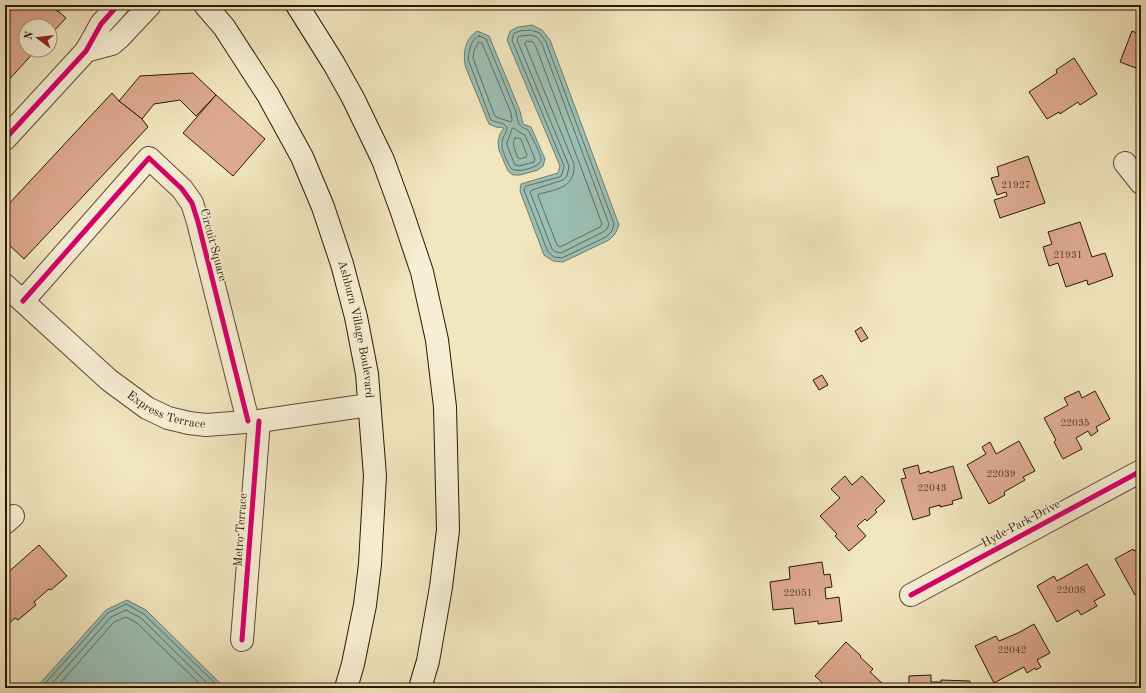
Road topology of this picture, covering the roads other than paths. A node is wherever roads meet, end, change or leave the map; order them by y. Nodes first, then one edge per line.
1 (118, 5) edge
2 (150, 5) edge
3 (205, 5) edge
4 (297, 5) edge
5 (86, 51) junction
6 (5, 139) edge
7 (1125, 163) dead end
8 (1141, 183) edge
9 (5, 285) edge
10 (23, 301) junction
11 (369, 405) junction
12 (253, 421) junction
13 (1141, 471) edge
14 (911, 595) dead end
15 (242, 640) dead end
16 (346, 688) edge
17 (420, 688) edge

1 - 5 street
2 - 5 street
3 - 11 street, Ashburn Village Boulevard
4 - 17 street
5 - 6 street
7 - 8 street
9 - 10 street, Express Terrace
10 - 12 street, Express Terrace
10 - 12 street, Circuit Square
11 - 12 street, Express Terrace
11 - 16 street, Ashburn Village Boulevard
12 - 15 street, Metro Terrace
13 - 14 street, Hyde Park Drive

